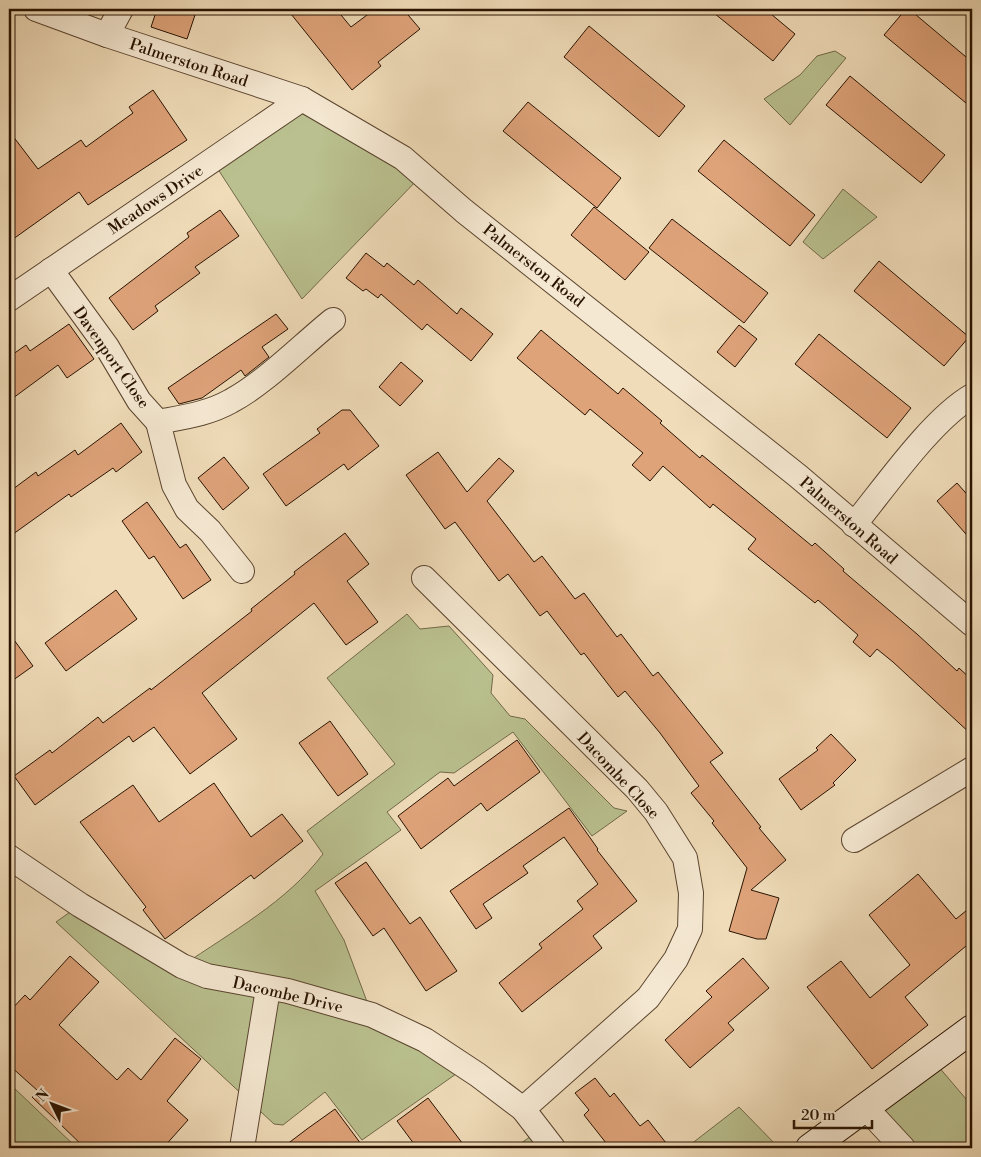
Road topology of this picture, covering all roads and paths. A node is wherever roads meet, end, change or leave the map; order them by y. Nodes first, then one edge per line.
1 (36, 9) edge
2 (121, 9) edge
3 (107, 35) junction
4 (302, 99) junction
5 (51, 270) junction
6 (9, 299) edge
7 (333, 320) dead end
8 (972, 396) edge
9 (158, 422) junction
10 (854, 525) junction
11 (242, 571) dead end
12 (424, 578) dead end
13 (972, 624) edge
14 (972, 769) edge
15 (854, 840) dead end
16 (9, 857) edge
17 (268, 989) junction
18 (972, 1029) edge
19 (866, 1108) junction
20 (523, 1109) junction
21 (242, 1148) edge
22 (553, 1148) edge
23 (810, 1148) edge
24 (903, 1148) edge

1 - 3 street, Palmerston Road
2 - 3 street
3 - 4 street, Palmerston Road
4 - 5 street, Meadows Drive
4 - 10 street, Palmerston Road
5 - 6 street, Meadows Drive
5 - 9 street, Davenport Close
7 - 9 street, Davenport Close
8 - 10 street
9 - 11 street
10 - 13 street, Palmerston Road
12 - 20 street, Dacombe Close
14 - 15 street
16 - 17 street, Dacombe Drive
17 - 20 street, Dacombe Drive
17 - 21 street
18 - 19 main road
19 - 23 main road
19 - 24 street
20 - 22 street, Dacombe Drive

